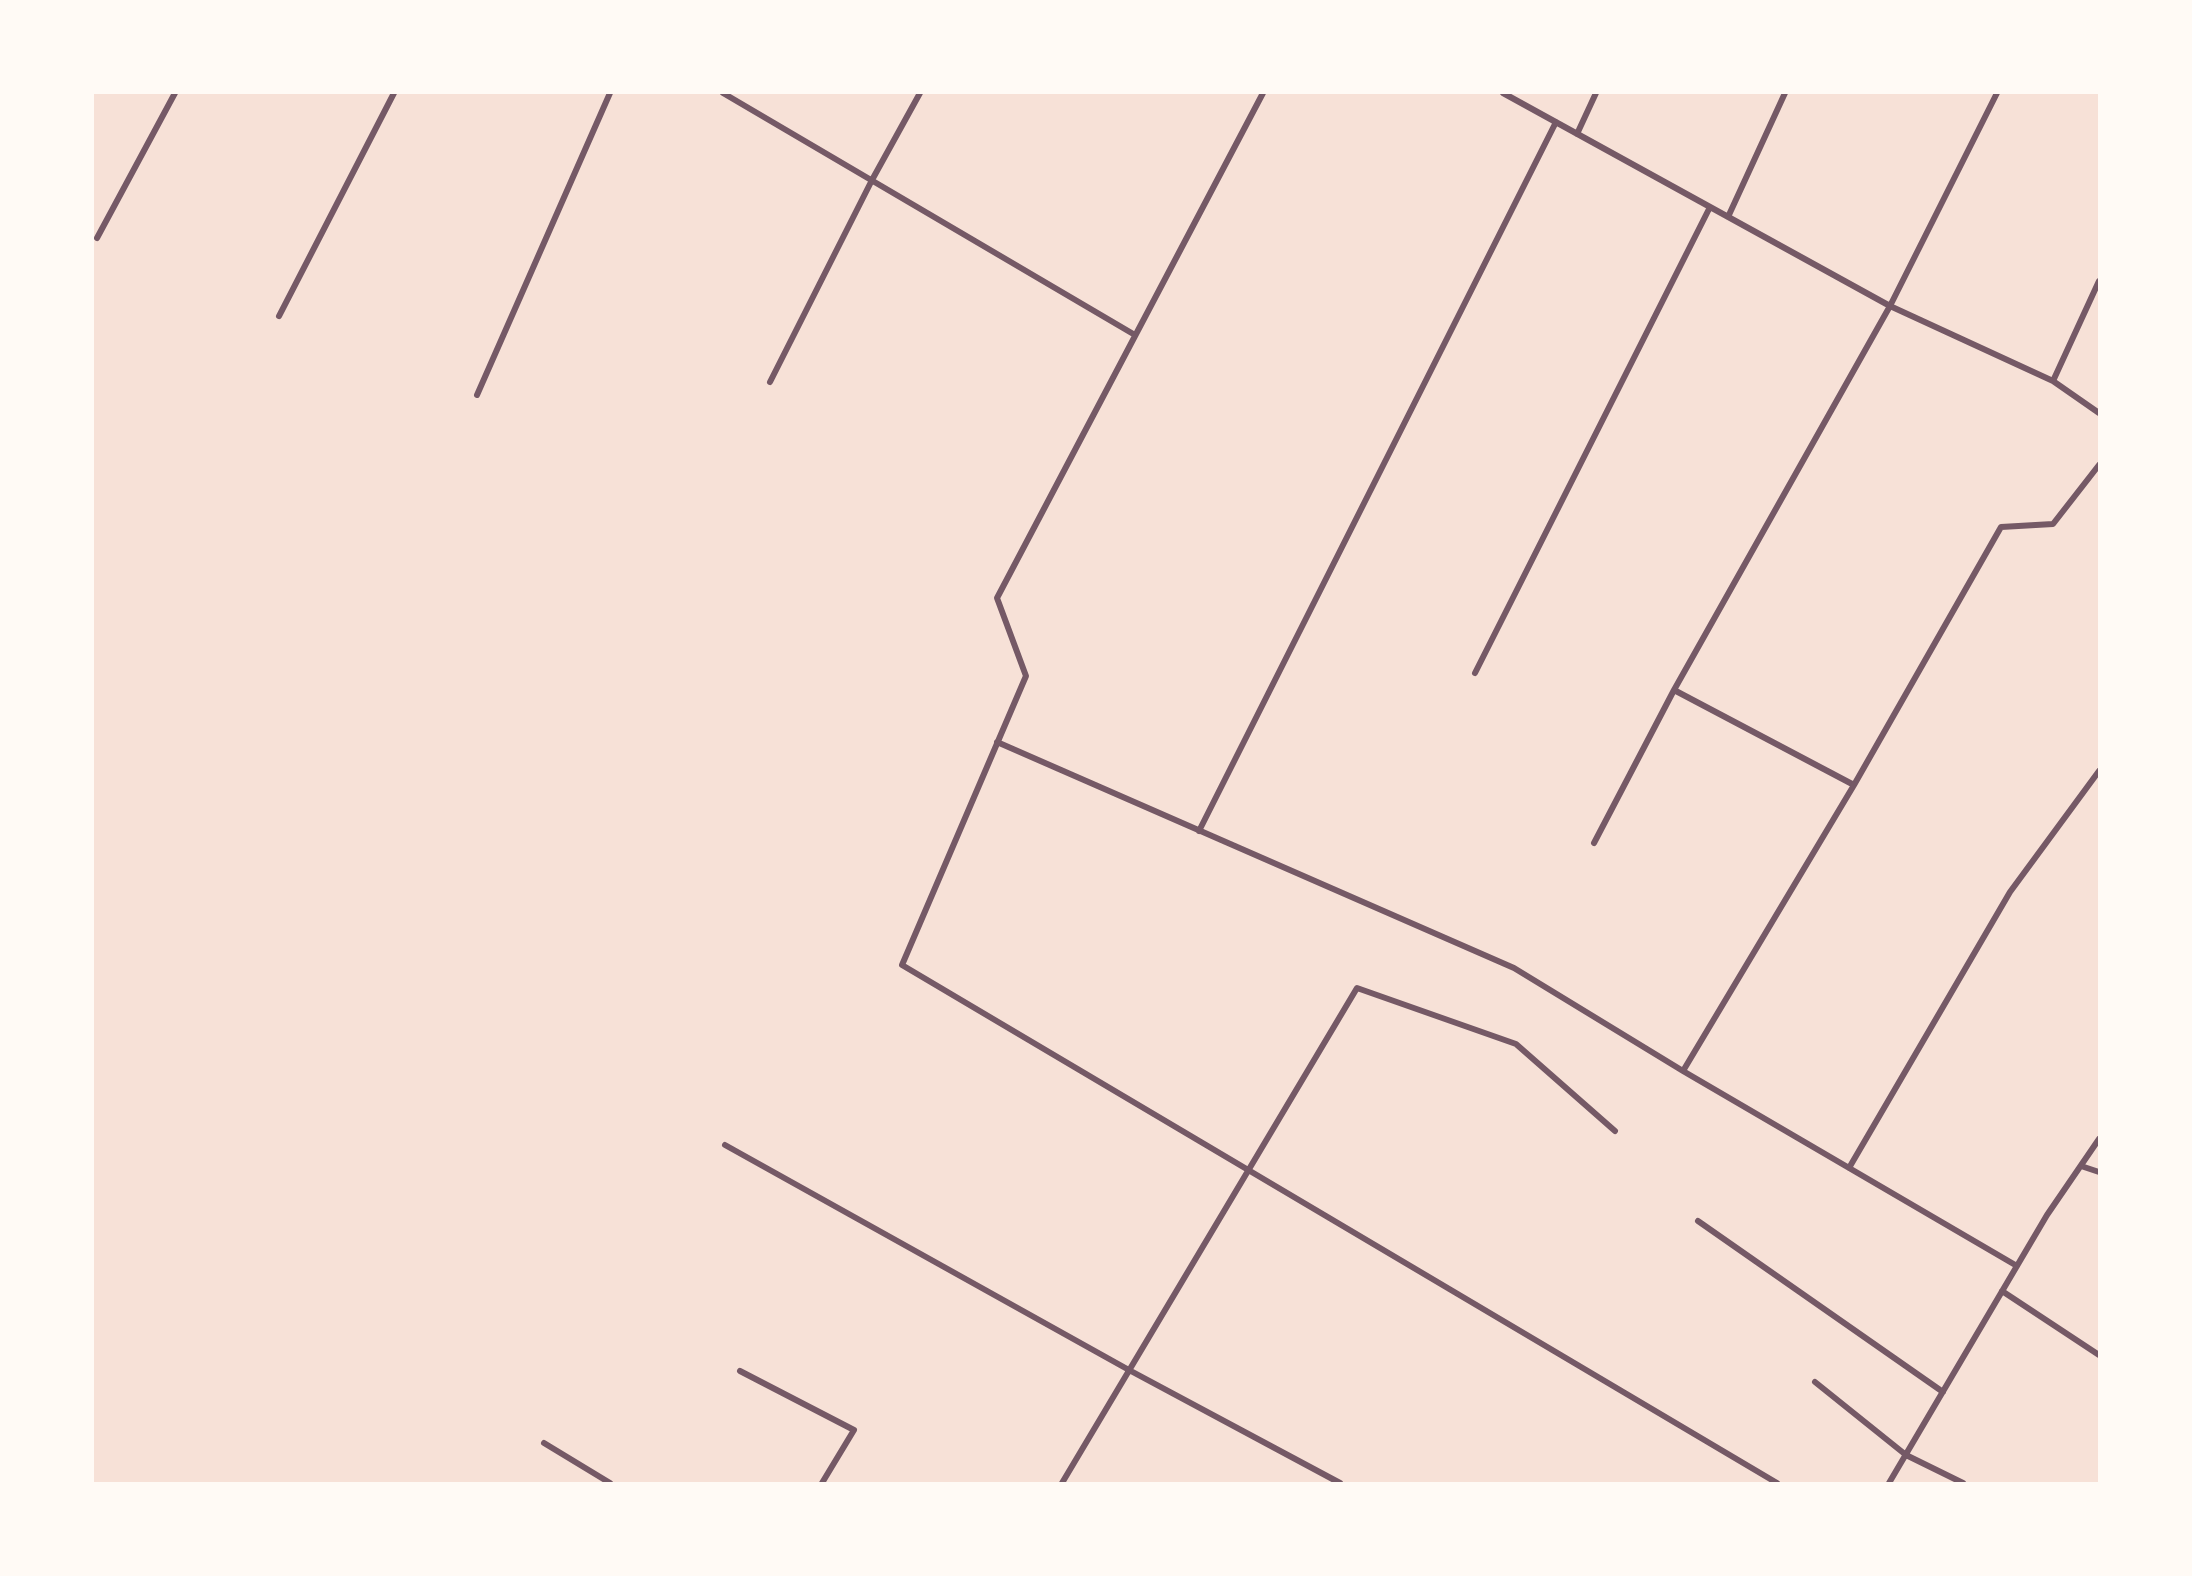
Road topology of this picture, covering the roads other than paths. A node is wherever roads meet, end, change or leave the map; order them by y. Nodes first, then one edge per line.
1 (174, 93) edge
2 (394, 93) edge
3 (610, 93) edge
4 (723, 93) edge
5 (920, 93) edge
6 (1263, 93) edge
7 (1503, 93) edge
8 (1596, 93) edge
9 (1785, 93) edge
10 (1997, 93) edge
11 (1556, 122) junction
12 (1577, 134) junction
13 (872, 180) junction
14 (1710, 207) junction
15 (1728, 217) junction
16 (97, 238) dead end
17 (2099, 280) edge
18 (1890, 306) junction
19 (279, 316) dead end
20 (1135, 335) junction
21 (2053, 381) junction
22 (770, 382) dead end
23 (477, 395) dead end
24 (2099, 413) edge
25 (2099, 465) edge
26 (1475, 673) dead end
27 (1674, 690) junction
28 (998, 742) junction
29 (2099, 771) edge
30 (1854, 785) junction
31 (1199, 831) junction
32 (1594, 843) dead end
33 (1683, 1071) junction
34 (1615, 1131) dead end
35 (2099, 1139) edge
36 (725, 1145) dead end
37 (2081, 1166) junction
38 (1849, 1168) junction
39 (1248, 1170) junction
40 (2099, 1172) edge
41 (1698, 1221) dead end
42 (2017, 1266) junction
43 (2002, 1291) junction
44 (2099, 1355) edge
45 (1129, 1370) junction
46 (741, 1371) dead end
47 (1815, 1382) dead end
48 (1943, 1392) junction
49 (544, 1443) dead end
50 (1906, 1455) junction
51 (610, 1483) edge
52 (822, 1483) edge
53 (1062, 1483) edge
54 (1340, 1483) edge
55 (1777, 1483) edge
56 (1889, 1483) edge
57 (1963, 1483) edge

1 - 16 street
2 - 19 street
3 - 23 street
4 - 13 street
5 - 13 street
6 - 20 street
7 - 11 street
8 - 12 street
9 - 15 street
10 - 18 street
11 - 12 street
11 - 31 street
12 - 14 street
13 - 20 street
13 - 22 street
14 - 15 street
14 - 26 street
15 - 18 street
17 - 21 street
18 - 21 street
18 - 27 street
20 - 28 street
21 - 24 street
25 - 30 street
27 - 30 street
27 - 32 street
28 - 31 street
28 - 39 street
29 - 38 street
30 - 33 street
31 - 33 street
33 - 38 street
34 - 39 street
35 - 37 street
36 - 45 street
37 - 40 street
37 - 42 street
38 - 42 street
39 - 45 street
39 - 55 street
41 - 48 street
42 - 43 street
43 - 44 street
43 - 48 street
45 - 53 street
45 - 54 street
46 - 52 street
47 - 50 street
48 - 50 street
49 - 51 street
50 - 56 street
50 - 57 street

